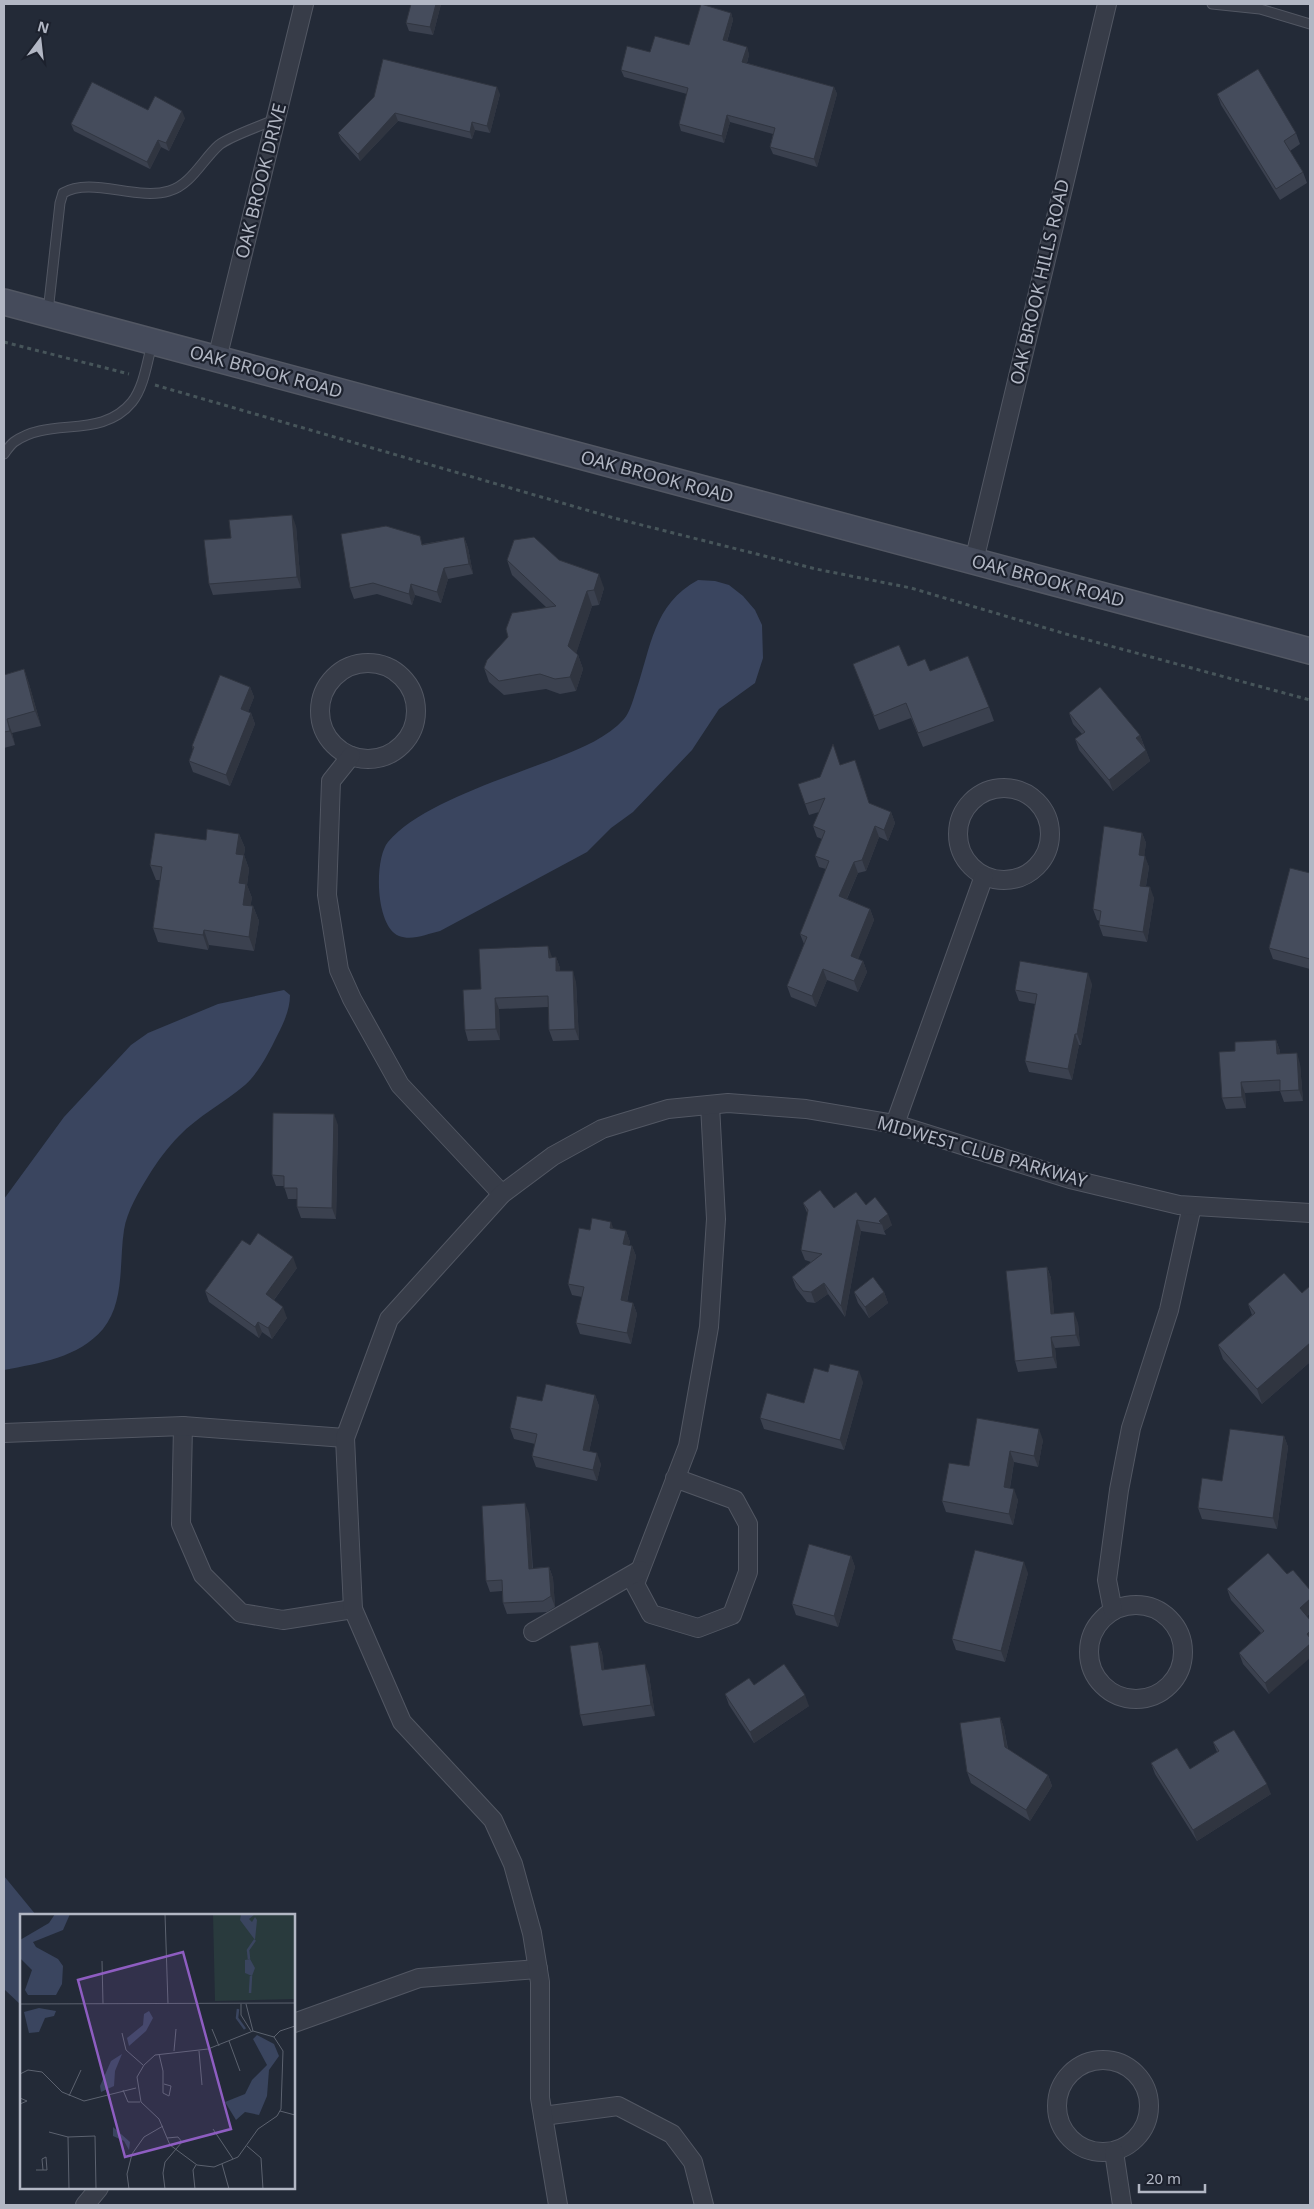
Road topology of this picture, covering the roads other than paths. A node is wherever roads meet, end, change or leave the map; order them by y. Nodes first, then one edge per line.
1 (304, 4) edge
2 (1106, 4) edge
3 (1212, 4) edge
4 (1310, 24) edge
5 (276, 119) junction
6 (4, 302) edge
7 (48, 314) junction
8 (153, 342) junction
9 (217, 359) junction
10 (4, 454) edge
11 (974, 561) junction
12 (1310, 651) edge
13 (351, 756) junction
14 (984, 876) junction
15 (710, 1105) junction
16 (895, 1124) junction
17 (502, 1194) junction
18 (1192, 1206) junction
19 (1310, 1213) edge
20 (183, 1426) junction
21 (4, 1432) edge
22 (345, 1438) junction
23 (675, 1478) junction
24 (640, 1570) junction
25 (353, 1609) junction
26 (1113, 1611) junction
27 (532, 1632) dead end
28 (538, 1969) junction
29 (295, 2023) edge
30 (543, 2116) junction
31 (1114, 2152) junction
32 (98, 2189) edge
33 (85, 2205) edge
34 (558, 2205) edge
35 (704, 2205) edge
36 (1122, 2205) edge

1 - 5 street, OAK BROOK DRIVE
2 - 11 street, OAK BROOK HILLS ROAD
3 - 4 lane
5 - 7 lane
5 - 9 street, OAK BROOK DRIVE
6 - 7 main road, OAK BROOK ROAD
7 - 8 main road, OAK BROOK ROAD
8 - 9 main road, OAK BROOK ROAD
8 - 10 lane
9 - 11 main road, OAK BROOK ROAD
11 - 12 main road, OAK BROOK ROAD
13 - 13 street
13 - 17 street
14 - 14 street
14 - 16 street
15 - 16 street, MIDWEST CLUB PARKWAY
15 - 17 street, MIDWEST CLUB PARKWAY
15 - 23 street
16 - 18 street, MIDWEST CLUB PARKWAY
17 - 22 street, MIDWEST CLUB PARKWAY
18 - 19 street, MIDWEST CLUB PARKWAY
18 - 26 street
20 - 21 street
20 - 22 street
20 - 25 street
22 - 25 street, MIDWEST CLUB PARKWAY
23 - 24 street
23 - 24 street
24 - 27 street
25 - 28 street, MIDWEST CLUB PARKWAY
26 - 26 street
28 - 29 street
28 - 30 street, MIDWEST CLUB PARKWAY
30 - 34 street, MIDWEST CLUB PARKWAY
30 - 35 street
31 - 31 street
31 - 36 street
32 - 33 street

